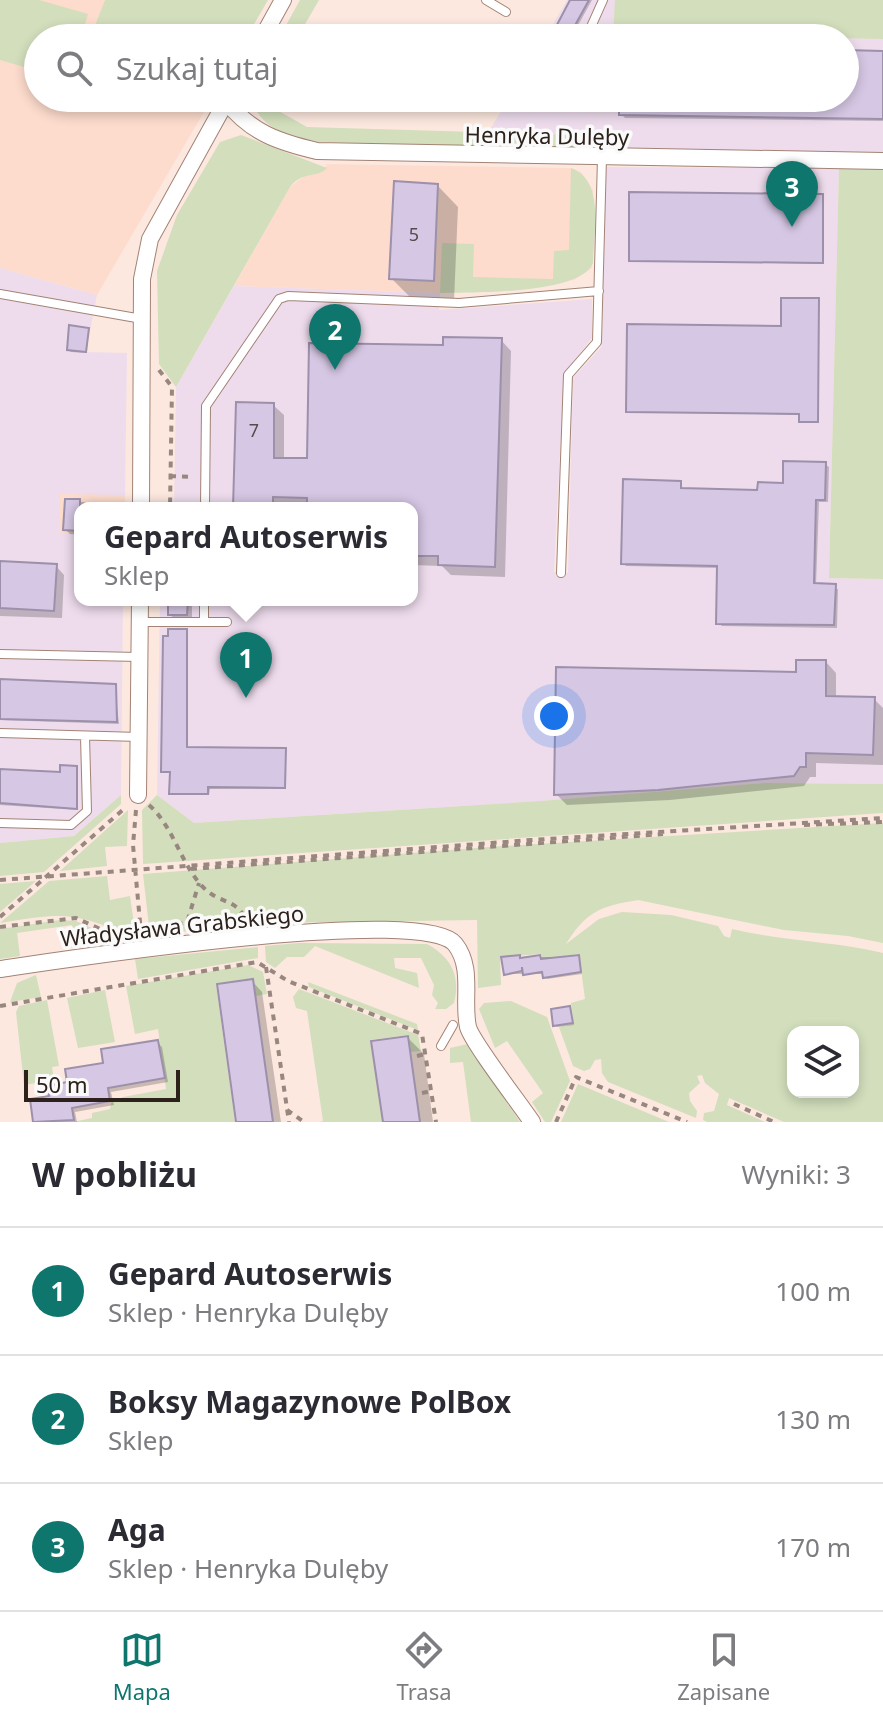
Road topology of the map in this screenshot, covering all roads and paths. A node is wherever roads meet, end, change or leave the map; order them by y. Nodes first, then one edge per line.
1 (283, 0) edge
2 (486, 0) edge
3 (603, 0) edge
4 (506, 12) dead end
5 (270, 24) edge
6 (592, 24) edge
7 (220, 112) edge
8 (237, 112) edge
9 (602, 158) junction
10 (883, 161) edge
11 (599, 291) junction
12 (0, 294) edge
13 (143, 319) junction
14 (156, 365) dead end
15 (170, 476) junction
16 (205, 477) junction
17 (141, 502) edge
18 (170, 502) edge
19 (205, 502) edge
20 (561, 573) dead end
21 (140, 606) edge
22 (204, 606) edge
23 (140, 622) junction
24 (204, 622) junction
25 (227, 622) dead end
26 (0, 654) edge
27 (140, 657) junction
28 (0, 733) edge
29 (85, 736) junction
30 (140, 737) junction
31 (138, 795) junction
32 (883, 820) edge
33 (0, 823) edge
34 (190, 867) junction
35 (136, 870) junction
36 (47, 877) junction
37 (0, 880) edge
38 (199, 882) junction
39 (0, 917) edge
40 (139, 919) dead end
41 (173, 926) dead end
42 (0, 927) edge
43 (247, 936) junction
44 (143, 947) junction
45 (266, 967) junction
46 (0, 969) edge
47 (0, 1006) edge
48 (453, 1025) dead end
49 (276, 1036) junction
50 (270, 1037) dead end
51 (441, 1046) dead end
52 (425, 1054) junction
53 (417, 1056) dead end
54 (282, 1074) junction
55 (275, 1075) dead end
56 (431, 1091) junction
57 (422, 1093) dead end
58 (734, 1104) dead end
59 (288, 1111) junction
60 (280, 1113) dead end
61 (289, 1122) edge
62 (304, 1122) edge
63 (436, 1122) edge
64 (532, 1122) edge
65 (556, 1122) edge
66 (687, 1122) edge
67 (774, 1122) edge

1 - 5 street
2 - 4 lane
3 - 6 lane
7 - 13 street, Henryka Dulęby
8 - 9 street, Henryka Dulęby
9 - 10 street, Henryka Dulęby
9 - 11 lane
11 - 16 lane
11 - 20 lane
12 - 13 lane
13 - 17 street, Henryka Dulęby
14 - 15 path
15 - 16 path
15 - 18 path
16 - 19 lane
21 - 23 street
22 - 24 lane
23 - 24 lane
23 - 27 street
24 - 25 lane
26 - 27 lane
27 - 30 street
28 - 29 lane
29 - 30 lane
29 - 33 lane
30 - 31 street
31 - 34 path
31 - 35 path
31 - 36 path
32 - 34 path
34 - 35 path
34 - 38 path
35 - 36 path
35 - 40 path
36 - 37 path
36 - 39 path
38 - 41 path
38 - 43 path
42 - 44 path
43 - 44 street, Władysława Grabskiego
43 - 64 street, Władysława Grabskiego
44 - 46 street, Władysława Grabskiego
45 - 47 path
45 - 49 path
45 - 52 path
48 - 51 lane
49 - 50 path
49 - 54 path
52 - 53 path
52 - 56 path
54 - 55 path
54 - 59 path
56 - 57 path
56 - 63 path
58 - 67 path
59 - 60 path
59 - 61 path
59 - 62 path
65 - 66 path

